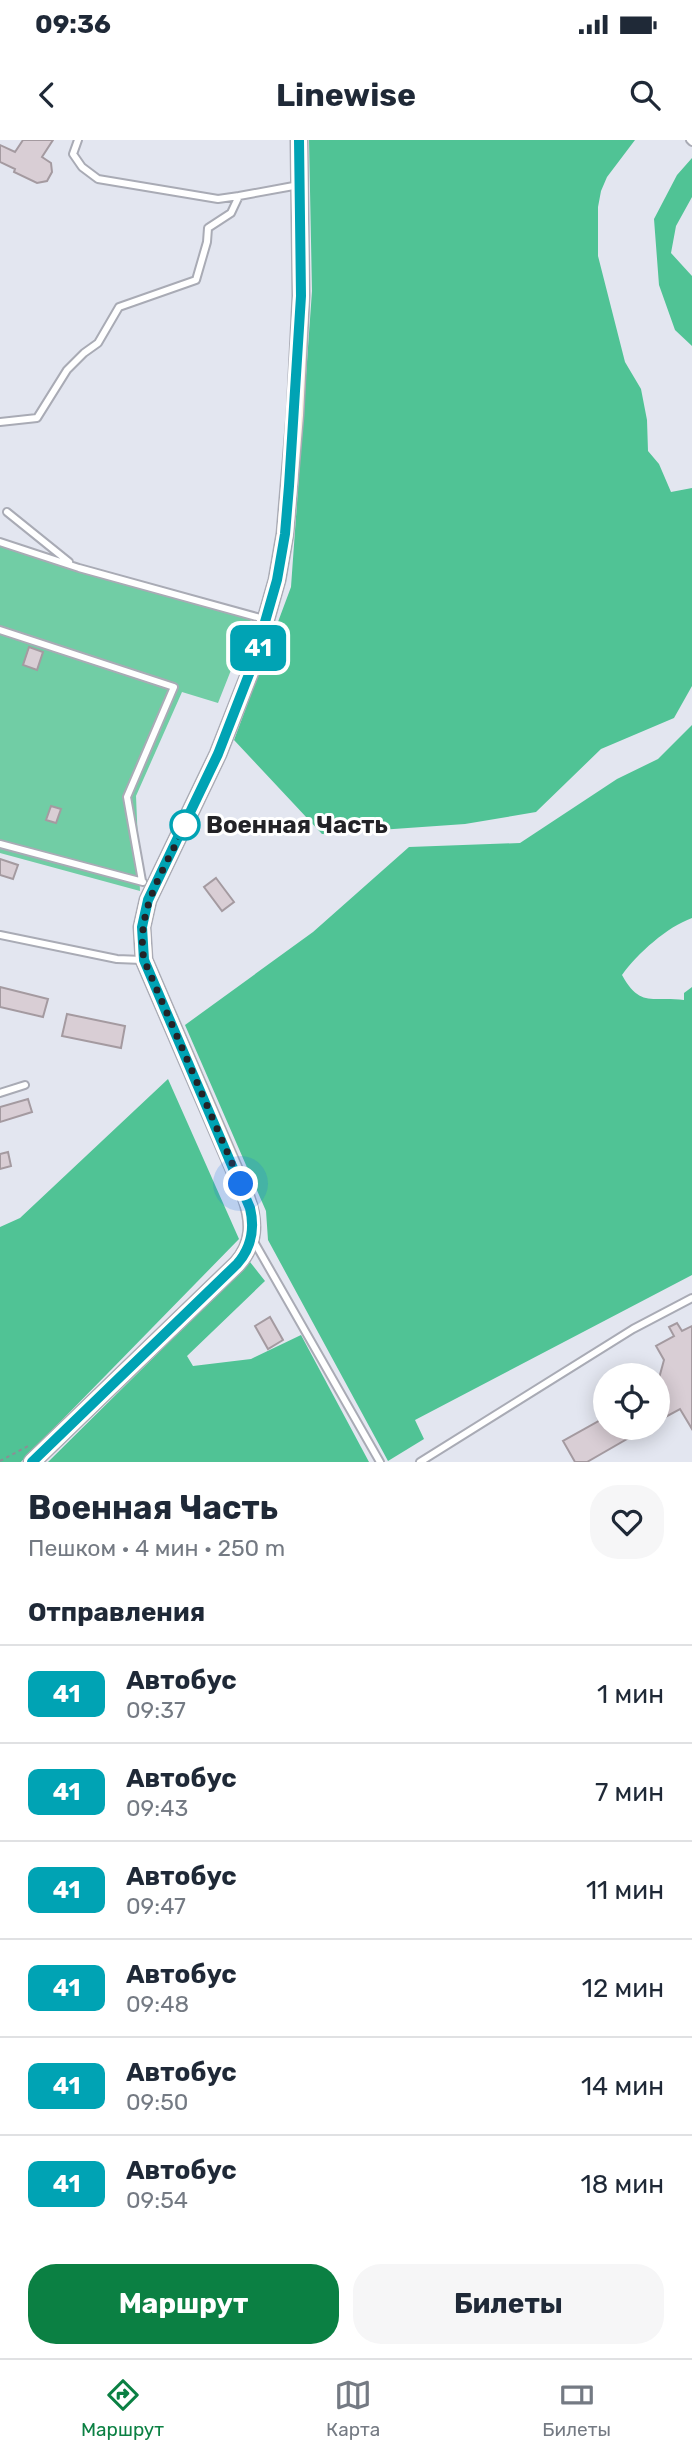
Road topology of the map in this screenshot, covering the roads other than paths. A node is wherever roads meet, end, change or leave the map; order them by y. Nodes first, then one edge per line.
1 (78, 140) edge
2 (299, 140) edge
3 (301, 184) junction
4 (239, 196) junction
5 (0, 422) edge
6 (7, 512) dead end
7 (0, 542) edge
8 (79, 568) junction
9 (266, 619) junction
10 (0, 630) edge
11 (0, 844) edge
12 (149, 883) junction
13 (0, 935) edge
14 (144, 960) junction
15 (24, 1085) dead end
16 (0, 1093) edge
17 (252, 1238) junction
18 (692, 1298) edge
19 (32, 1462) edge
20 (380, 1462) edge
21 (420, 1462) edge

1 - 4 lane
2 - 3 street
3 - 4 lane
3 - 9 street
4 - 5 lane
6 - 8 lane
7 - 8 lane
8 - 9 lane
9 - 12 street
10 - 12 lane
11 - 12 lane
12 - 14 street
13 - 14 lane
14 - 17 street
15 - 16 lane
17 - 19 street
17 - 20 lane
18 - 21 lane

